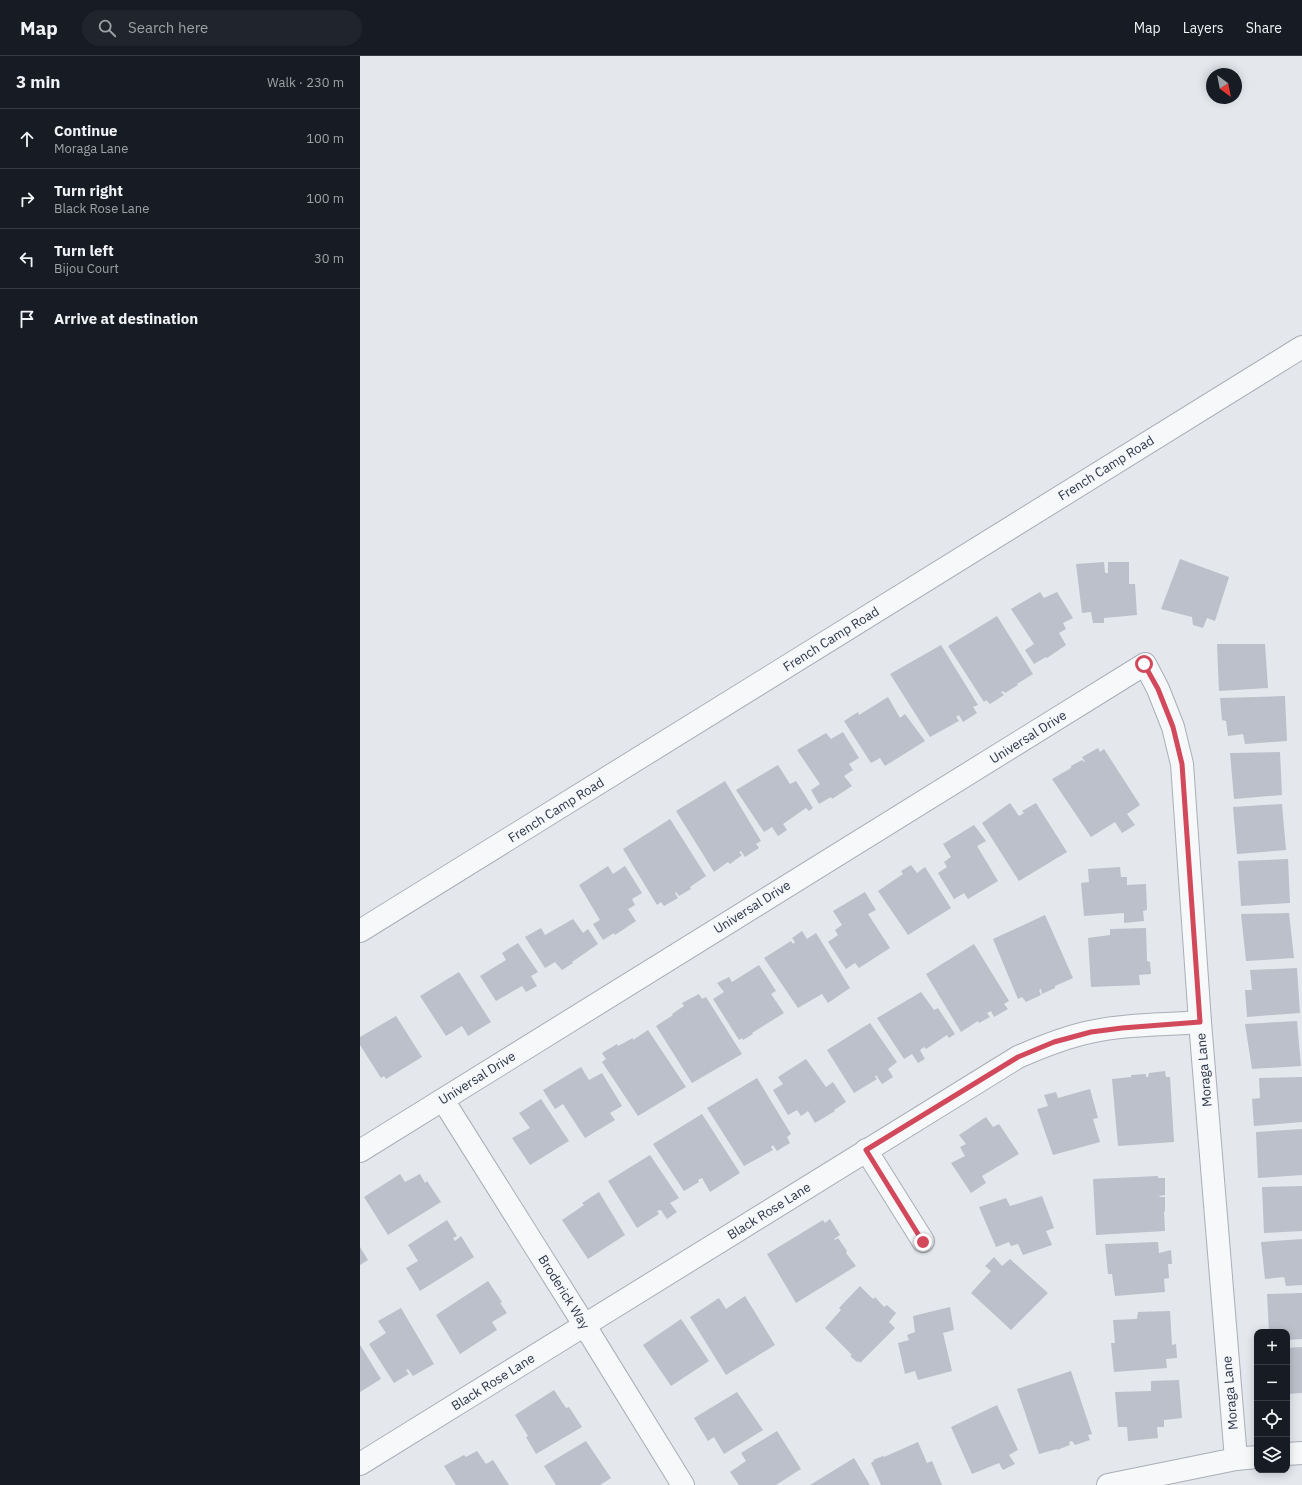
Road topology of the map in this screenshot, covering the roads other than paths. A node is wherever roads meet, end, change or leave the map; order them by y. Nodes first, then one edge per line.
1 (1302, 347) edge
2 (1144, 664) joint
3 (360, 932) edge
4 (1200, 1022) junction
5 (443, 1100) junction
6 (866, 1150) junction
7 (360, 1151) edge
8 (923, 1242) dead end
9 (585, 1326) junction
10 (1302, 1453) edge
11 (1290, 1454) edge
12 (1254, 1457) edge
13 (1236, 1459) junction
14 (360, 1464) edge
15 (683, 1485) edge
16 (1108, 1485) edge

1 - 3 street, French Camp Road
2 - 4 street, Moraga Lane
2 - 5 street, Universal Drive
4 - 6 street, Black Rose Lane
4 - 13 street, Moraga Lane
5 - 7 street, Universal Drive
5 - 9 street, Broderick Way
6 - 8 street
6 - 9 street, Black Rose Lane
9 - 14 street, Black Rose Lane
9 - 15 street, Broderick Way
10 - 11 street
12 - 13 street
13 - 16 street

